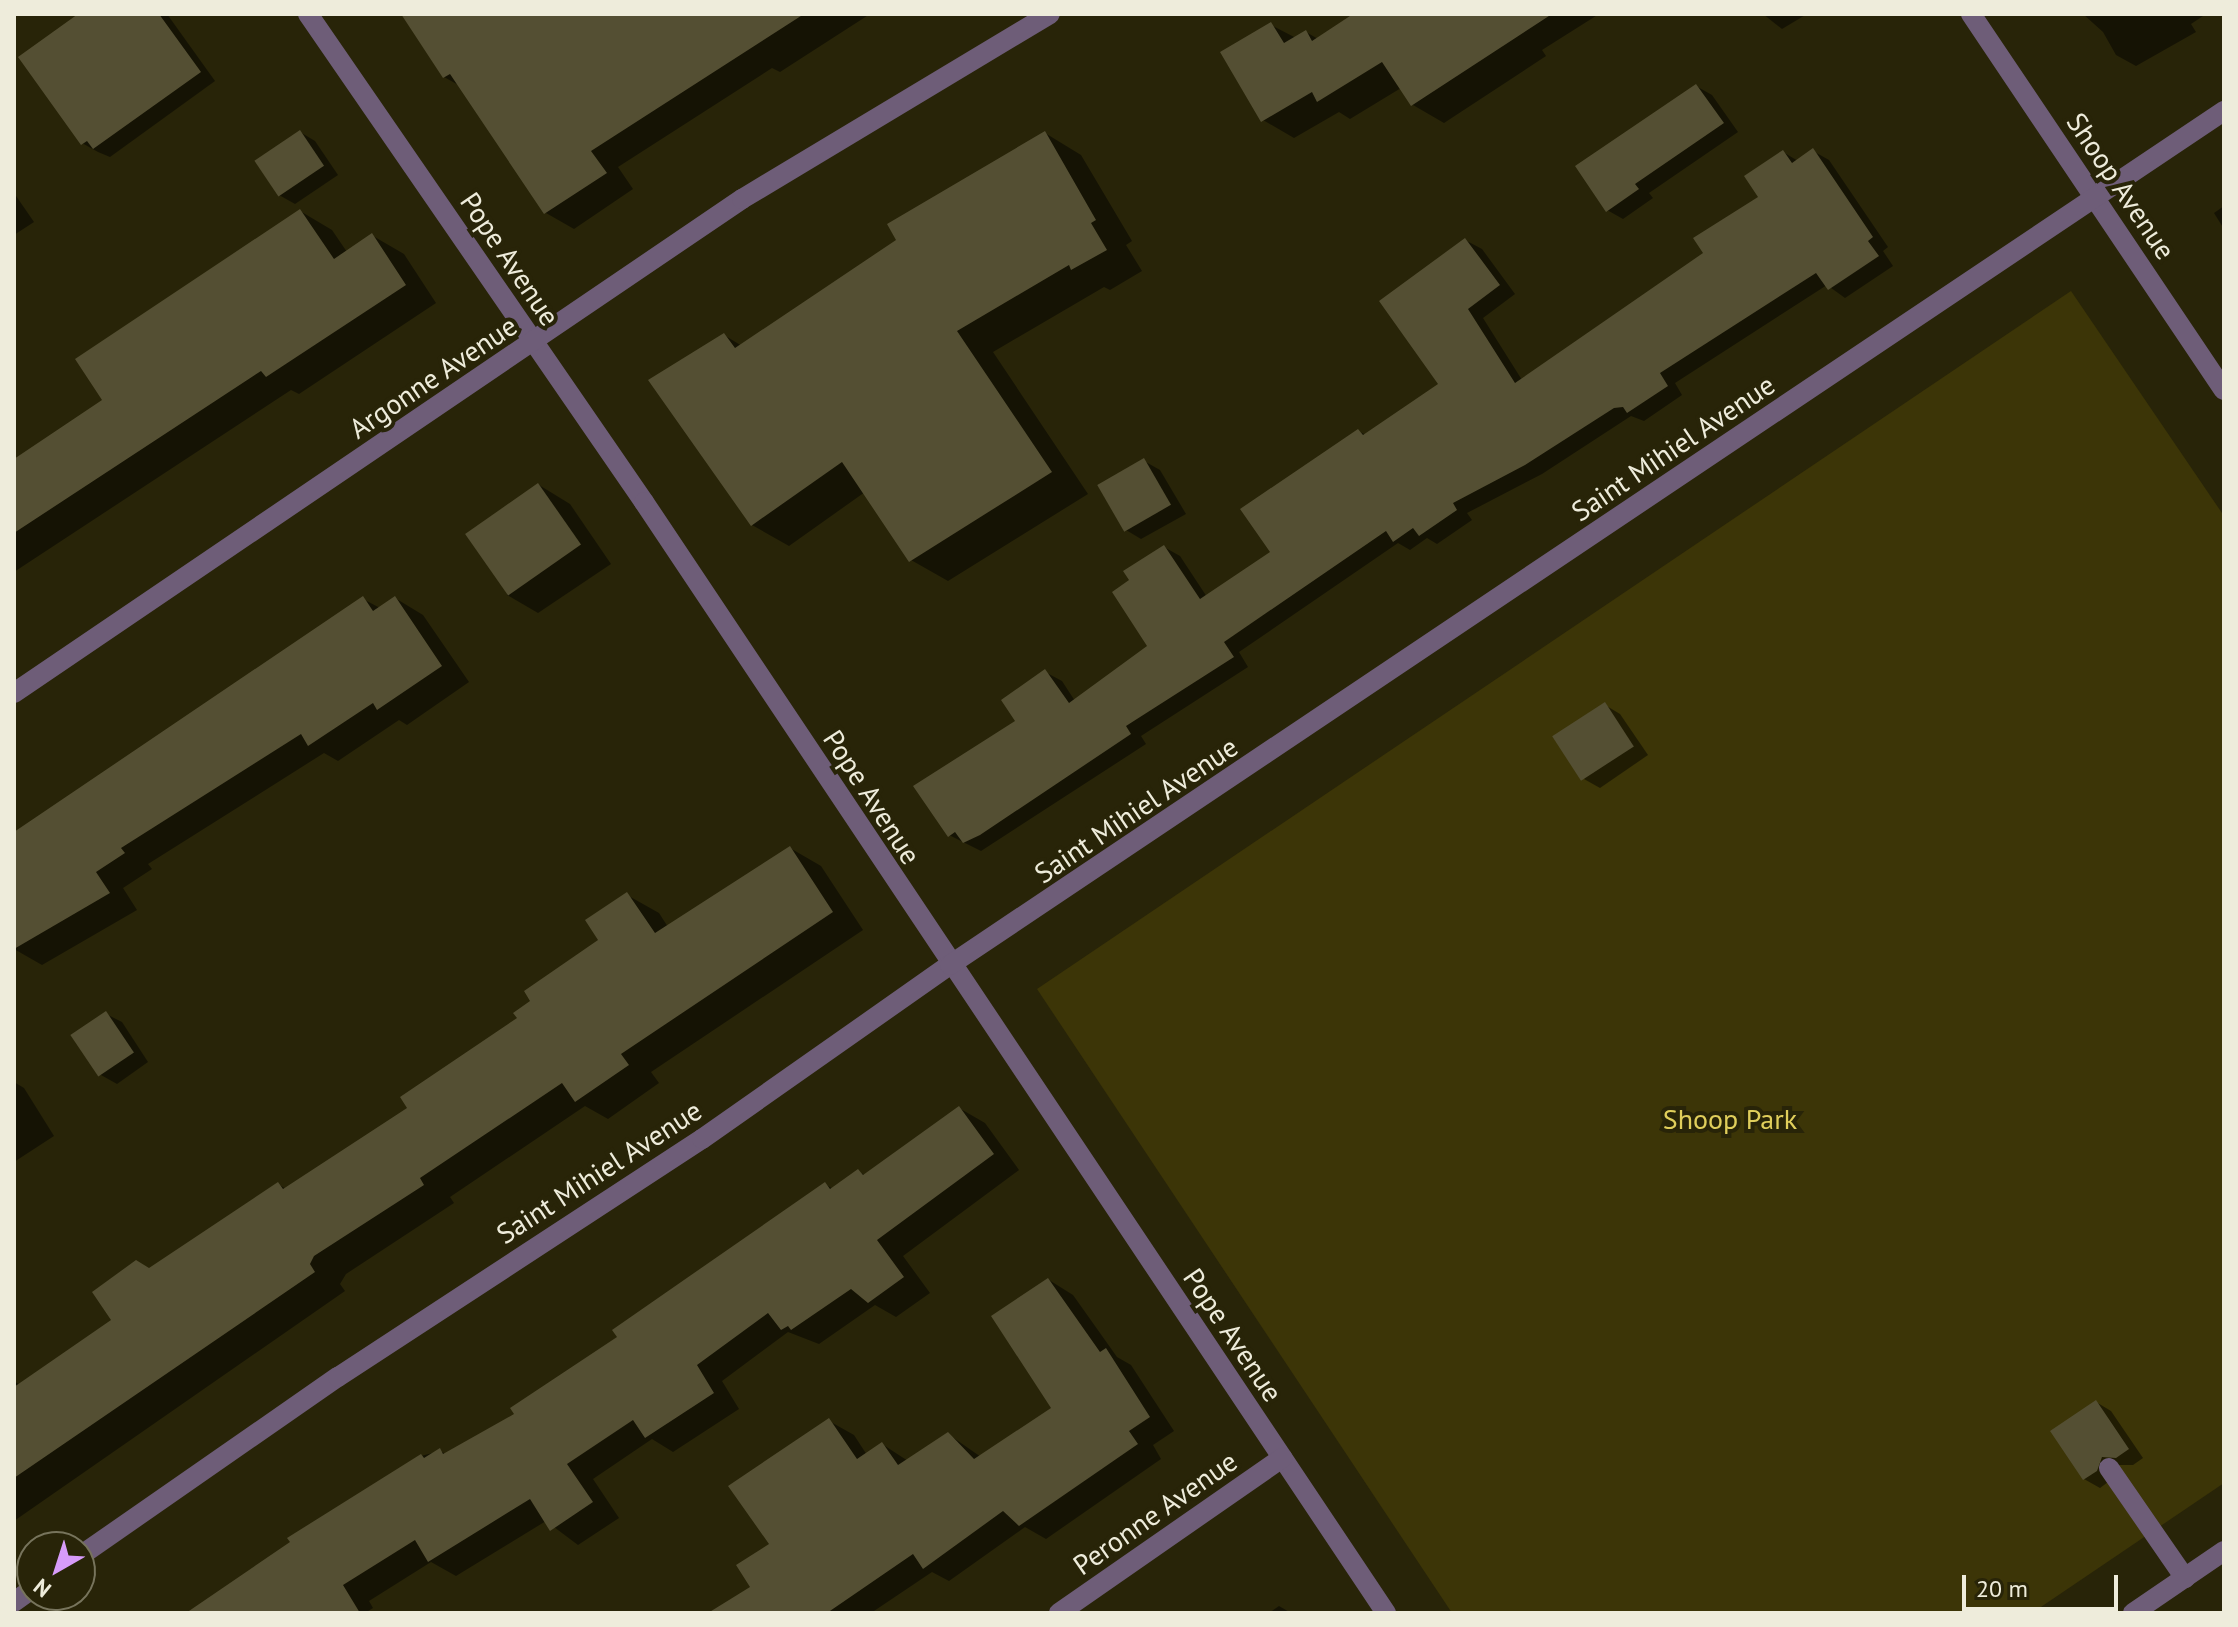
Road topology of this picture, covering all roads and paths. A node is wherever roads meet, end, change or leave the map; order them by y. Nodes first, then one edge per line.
1 (308, 14) edge
2 (1050, 14) edge
3 (1971, 14) edge
4 (2224, 111) edge
5 (2095, 198) junction
6 (534, 343) junction
7 (2224, 390) edge
8 (14, 693) edge
9 (950, 965) junction
10 (1282, 1458) junction
11 (2109, 1468) dead end
12 (96, 1545) edge
13 (2224, 1551) edge
14 (2185, 1578) junction
15 (1059, 1613) edge
16 (1386, 1613) edge
17 (2133, 1613) edge

1 - 6 street, Pope Avenue
2 - 6 street, Argonne Avenue
3 - 5 street, Shoop Avenue
4 - 5 street, Saint Mihiel Avenue
5 - 7 street, Shoop Avenue
5 - 9 street, Saint Mihiel Avenue
6 - 8 street, Argonne Avenue
6 - 9 street, Pope Avenue
9 - 10 street, Pope Avenue
9 - 12 street, Saint Mihiel Avenue
10 - 15 street, Peronne Avenue
10 - 16 street, Pope Avenue
11 - 14 street
13 - 14 street
14 - 17 street

